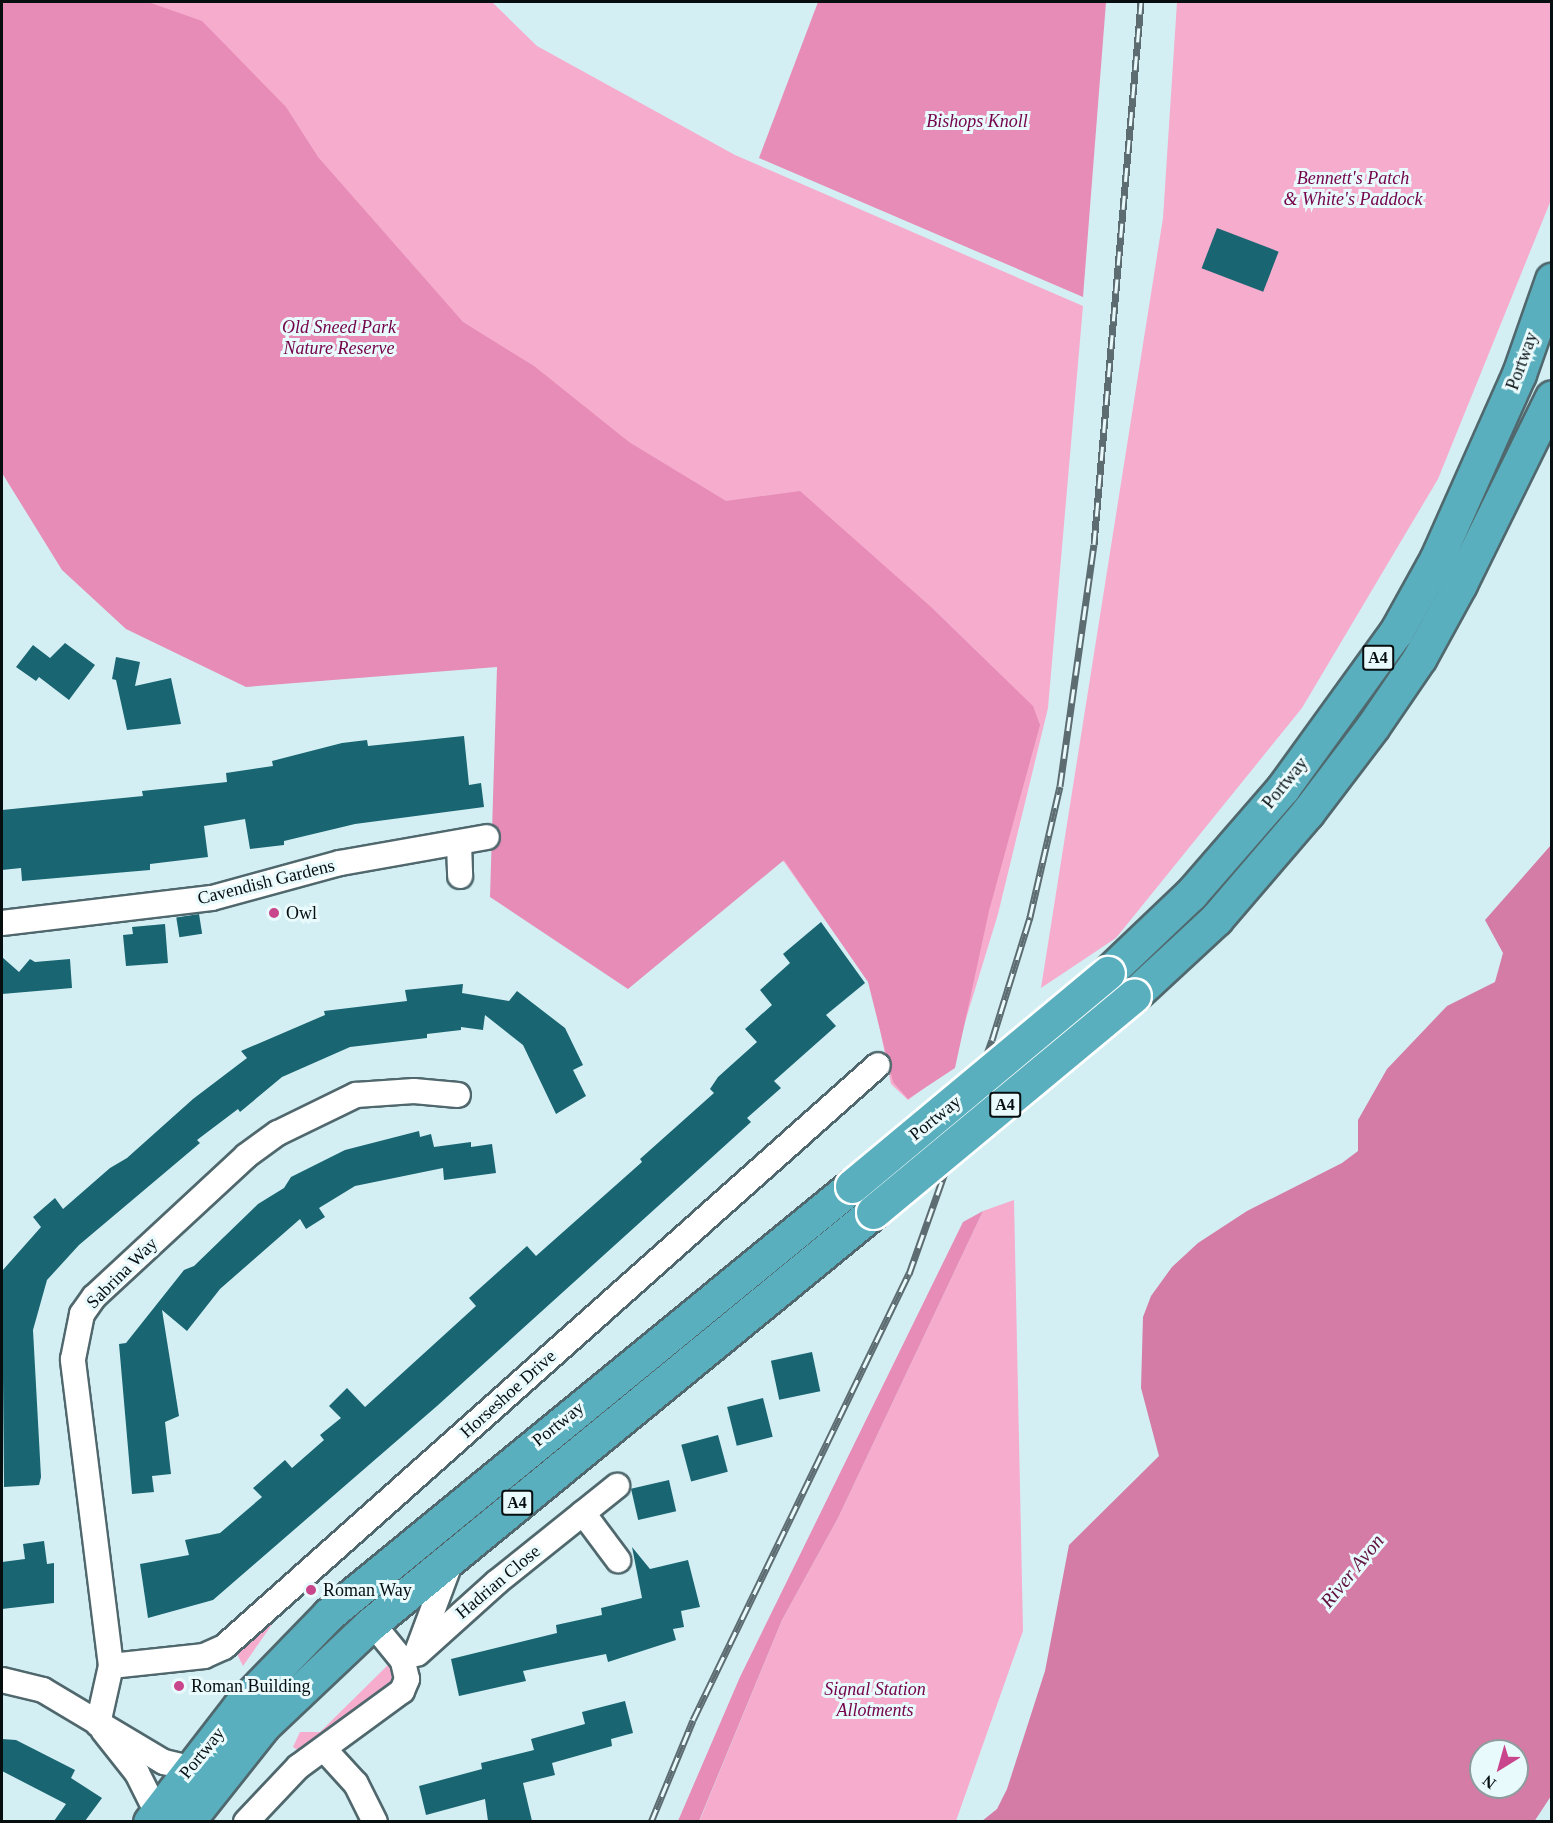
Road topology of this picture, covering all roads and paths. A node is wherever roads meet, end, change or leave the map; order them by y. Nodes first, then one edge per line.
1 (1551, 280) edge
2 (1551, 397) edge
3 (487, 837) dead end
4 (459, 843) junction
5 (460, 876) dead end
6 (2, 923) edge
7 (878, 1065) dead end
8 (458, 1095) dead end
9 (617, 1486) dead end
10 (583, 1513) junction
11 (454, 1555) junction
12 (618, 1560) dead end
13 (372, 1623) junction
14 (417, 1654) junction
15 (111, 1666) junction
16 (407, 1679) junction
17 (2, 1680) edge
18 (98, 1724) junction
19 (324, 1749) junction
20 (189, 1768) junction
21 (165, 1818) edge
22 (246, 1821) edge
23 (375, 1821) edge

1 - 20 highway, Portway / A4, bridge
2 - 11 highway, Portway / A4, bridge
3 - 4 street, Cavendish Gardens
4 - 5 street
4 - 6 street, Cavendish Gardens
7 - 15 street, Horseshoe Drive
8 - 15 street, Sabrina Way
9 - 10 street, Hadrian Close
10 - 12 street
10 - 14 street, Hadrian Close
11 - 13 highway, Portway / A4
11 - 14 street, Hadrian Close
13 - 16 street
13 - 21 highway, Portway / A4
14 - 16 street, Hadrian Close
15 - 18 street, Sabrina Way
16 - 19 street, Hadrian Close
17 - 18 street
18 - 20 street
18 - 21 street
19 - 22 street, Hadrian Close
19 - 23 street
20 - 21 highway, Portway / A4

